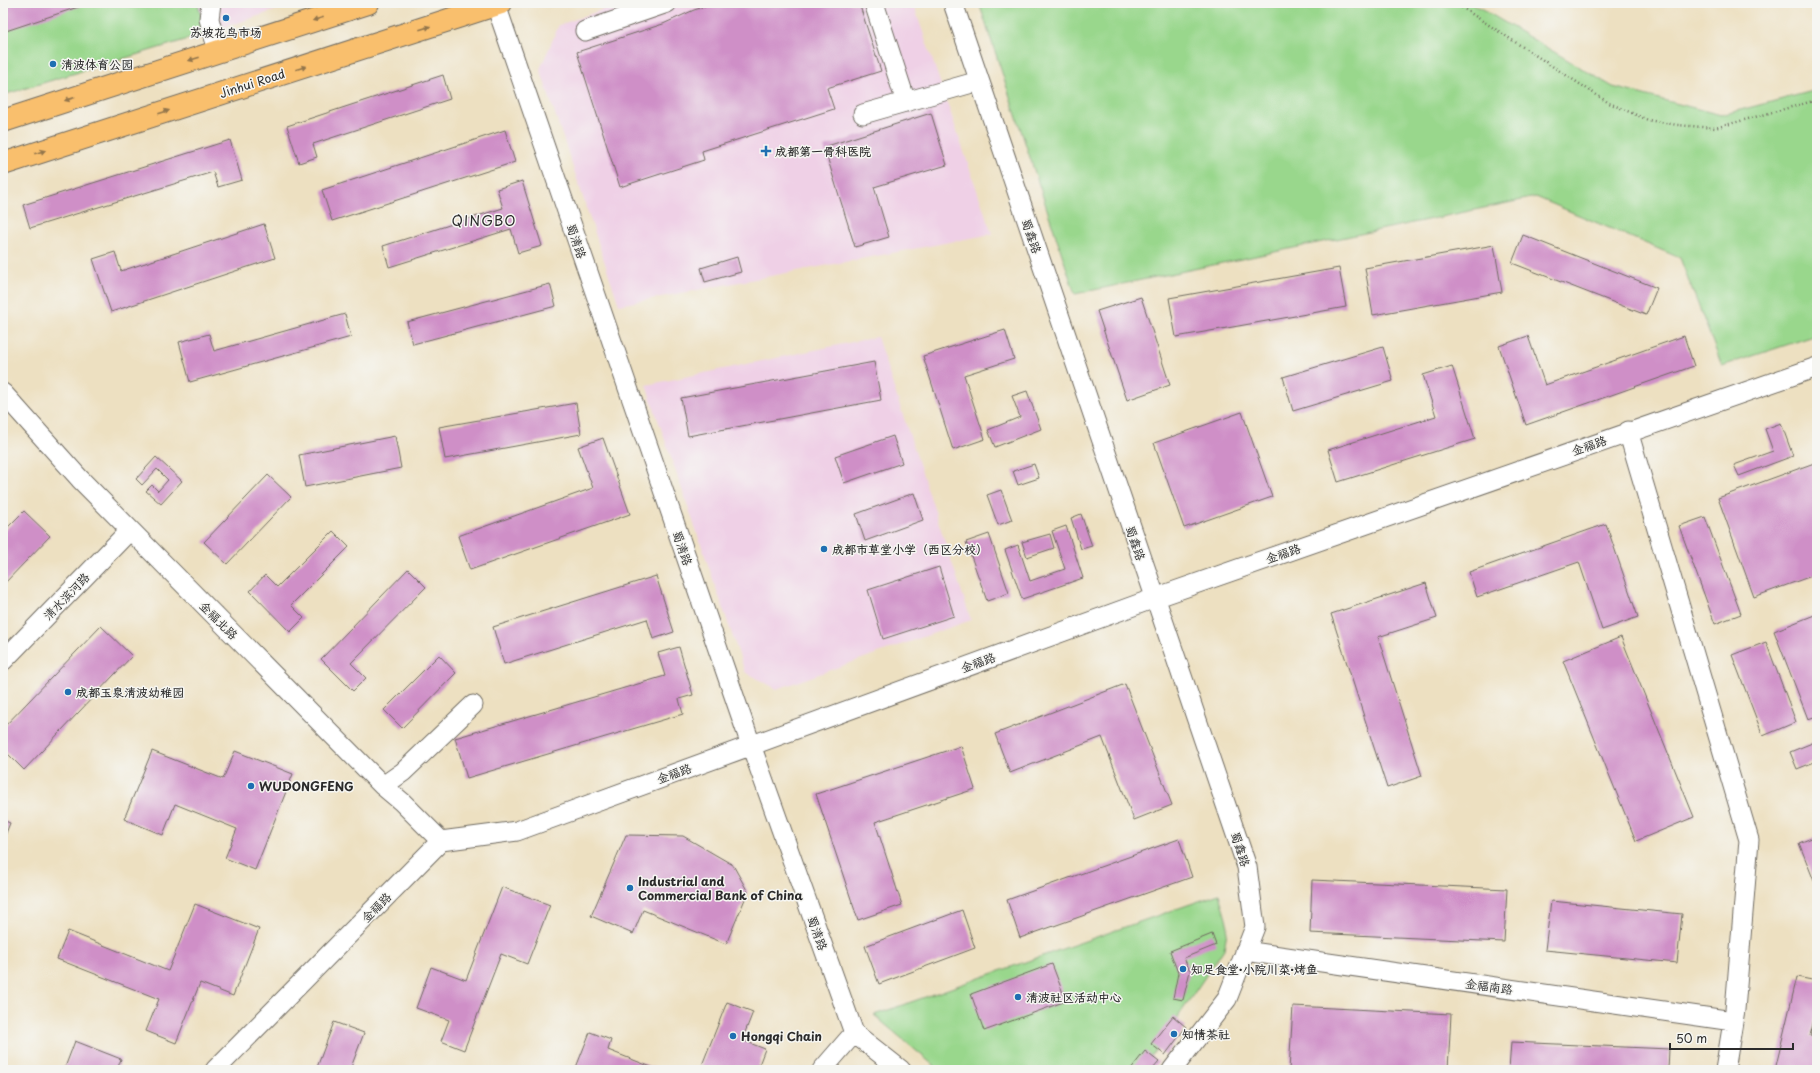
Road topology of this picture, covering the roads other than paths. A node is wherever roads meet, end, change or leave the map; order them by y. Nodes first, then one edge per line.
1 (211, 3) edge
2 (368, 3) edge
3 (667, 3) edge
4 (874, 3) edge
5 (952, 3) edge
6 (498, 4) edge
7 (585, 31) dead end
8 (218, 51) junction
9 (979, 81) junction
10 (906, 102) junction
11 (863, 114) dead end
12 (3, 121) edge
13 (3, 164) edge
14 (1817, 367) edge
15 (3, 394) edge
16 (1628, 431) junction
17 (130, 530) junction
18 (1155, 598) junction
19 (3, 661) edge
20 (474, 705) dead end
21 (751, 745) junction
22 (383, 786) junction
23 (441, 841) junction
24 (1246, 951) junction
25 (1733, 1021) junction
26 (854, 1033) junction
27 (215, 1070) edge
28 (822, 1070) edge
29 (901, 1070) edge
30 (1172, 1070) edge
31 (1725, 1070) edge

1 - 8 street
2 -> 8 main road
3 - 7 street
4 - 10 street
5 - 9 street, 蜀鑫路
13 -> 6 main road, Jinhui Road
6 - 21 street, 蜀清路
8 -> 12 main road
9 - 10 street
9 - 18 street, 蜀鑫路
10 - 11 street
14 - 16 street, 金福路
15 - 17 street, 金福北路
16 - 18 street, 金福路
16 - 25 street
17 - 19 street, 清水滨河路
17 - 22 street, 金福北路
18 - 21 street, 金福路
18 - 24 street, 蜀鑫路
20 - 22 street
21 - 23 street, 金福路
21 - 26 street, 蜀清路
22 - 23 street, 金福北路
23 - 27 street, 金福路
24 - 25 street, 金福南路
24 - 30 street, 蜀鑫路
25 - 31 street
26 - 28 street
26 - 29 street

